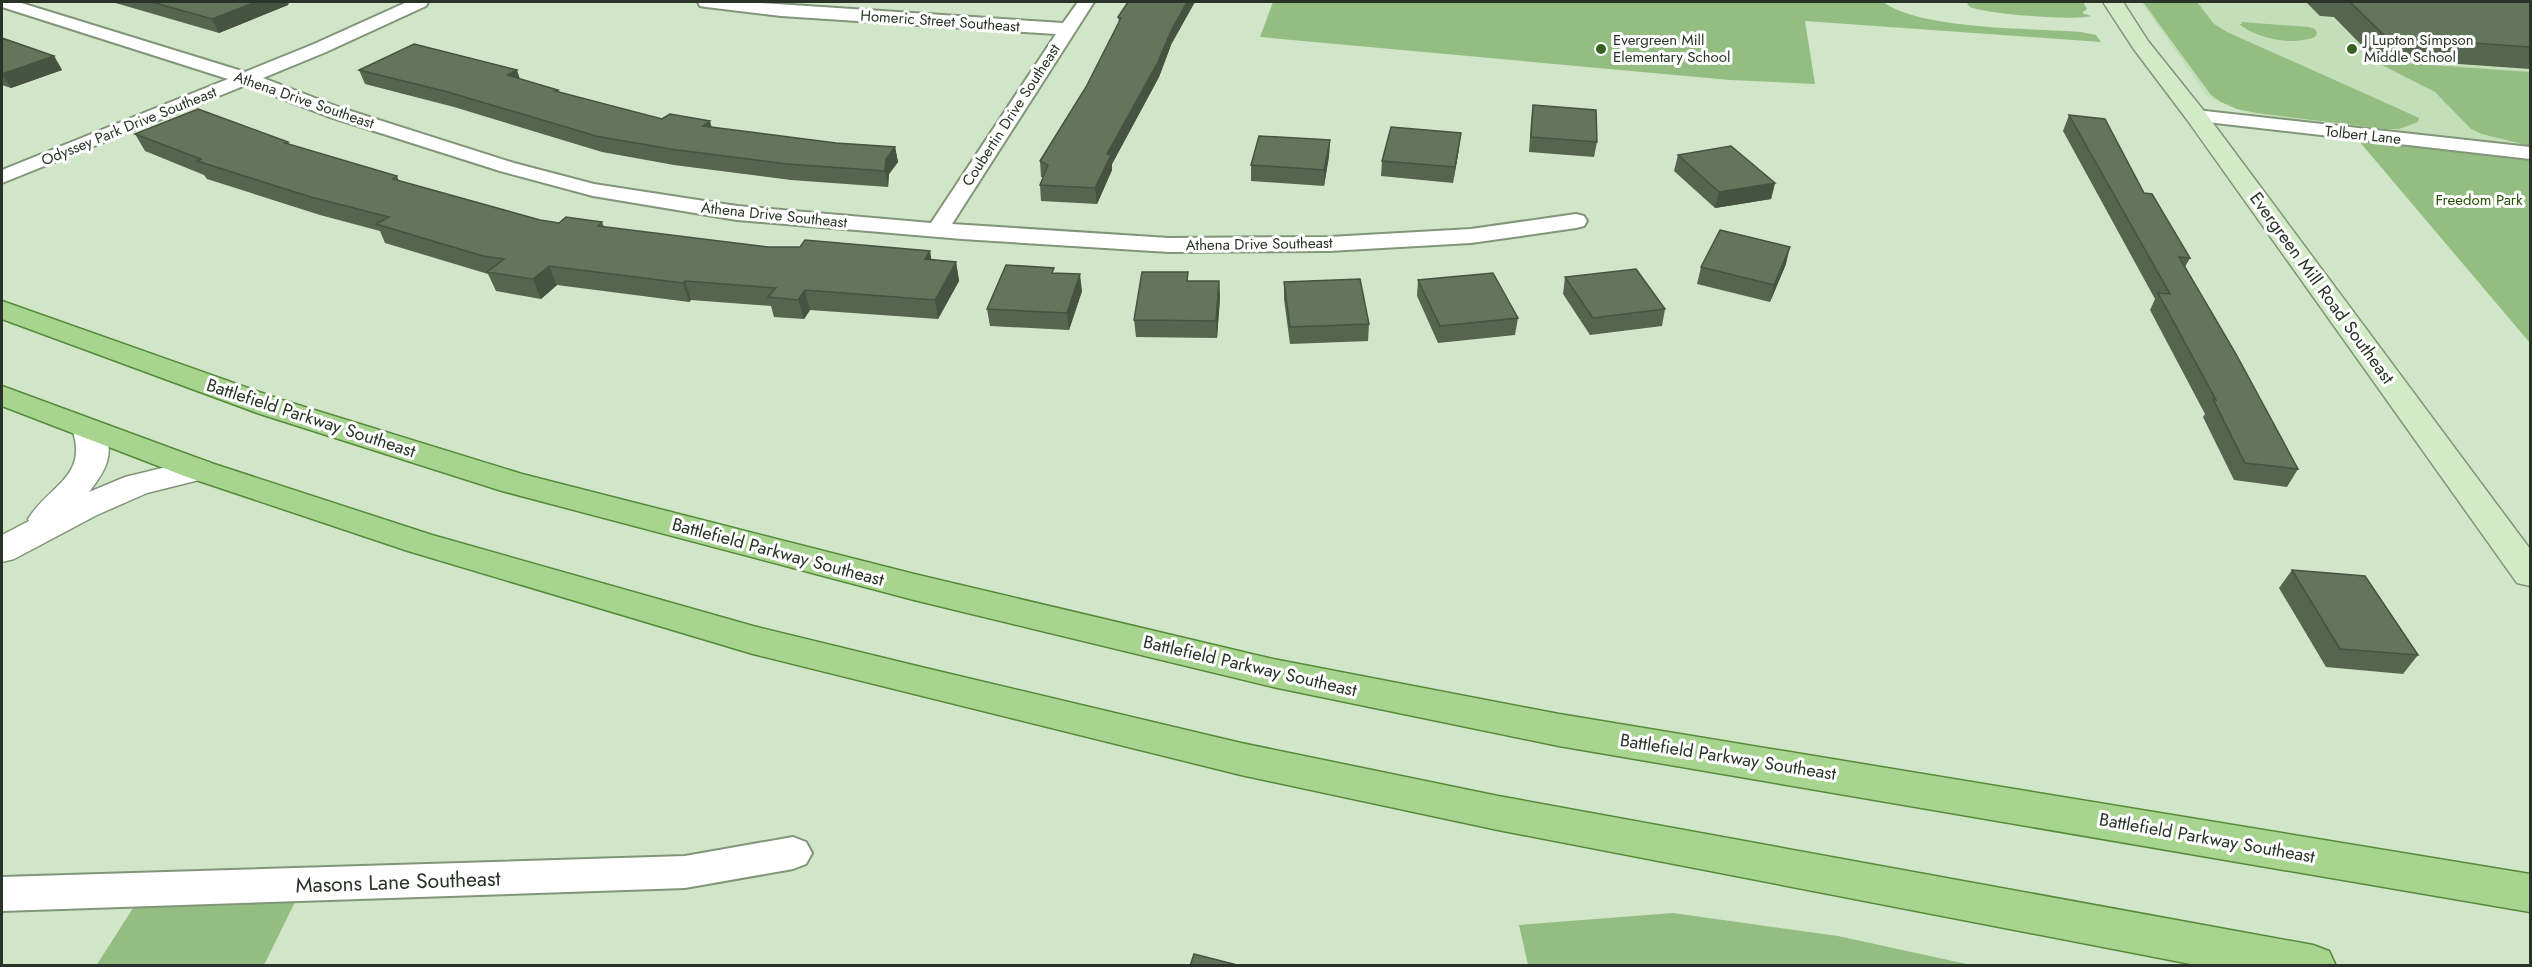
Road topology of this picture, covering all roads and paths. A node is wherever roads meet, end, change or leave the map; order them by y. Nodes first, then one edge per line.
1 (2, 2) edge
2 (381, 2) edge
3 (420, 2) edge
4 (706, 2) edge
5 (1086, 2) edge
6 (2113, 2) edge
7 (1067, 29) junction
8 (219, 72) junction
9 (246, 78) junction
10 (2196, 116) junction
11 (2530, 153) edge
12 (2, 159) edge
13 (2, 177) edge
14 (1576, 221) dead end
15 (937, 230) junction
16 (2, 309) edge
17 (2, 395) edge
18 (88, 429) junction
19 (200, 470) junction
20 (15, 542) edge
21 (2530, 574) edge
22 (794, 853) dead end
23 (2530, 893) edge
24 (2, 894) edge
25 (2313, 966) edge

1 - 8 street, Athena Drive Southeast
2 - 8 street, Odyssey Park Drive Southeast
3 - 9 street, Odyssey Park Drive Southeast
4 - 7 street, Homeric Street Southeast
5 - 7 street, Coubertin Drive Southeast
6 - 10 main road, Evergreen Mill Road Southeast
7 - 15 street, Coubertin Drive Southeast
8 - 9 street, Athena Drive Southeast
8 - 12 street, Odyssey Park Drive Southeast
9 - 13 street, Odyssey Park Drive Southeast
9 - 15 street, Athena Drive Southeast
10 - 11 street, Tolbert Lane
10 - 21 main road, Evergreen Mill Road Southeast
14 - 15 street, Athena Drive Southeast
16 - 23 main road, Battlefield Parkway Southeast
17 - 18 main road
18 - 19 main road
18 - 20 street
19 - 20 street
19 - 25 main road
22 - 24 street, Masons Lane Southeast

